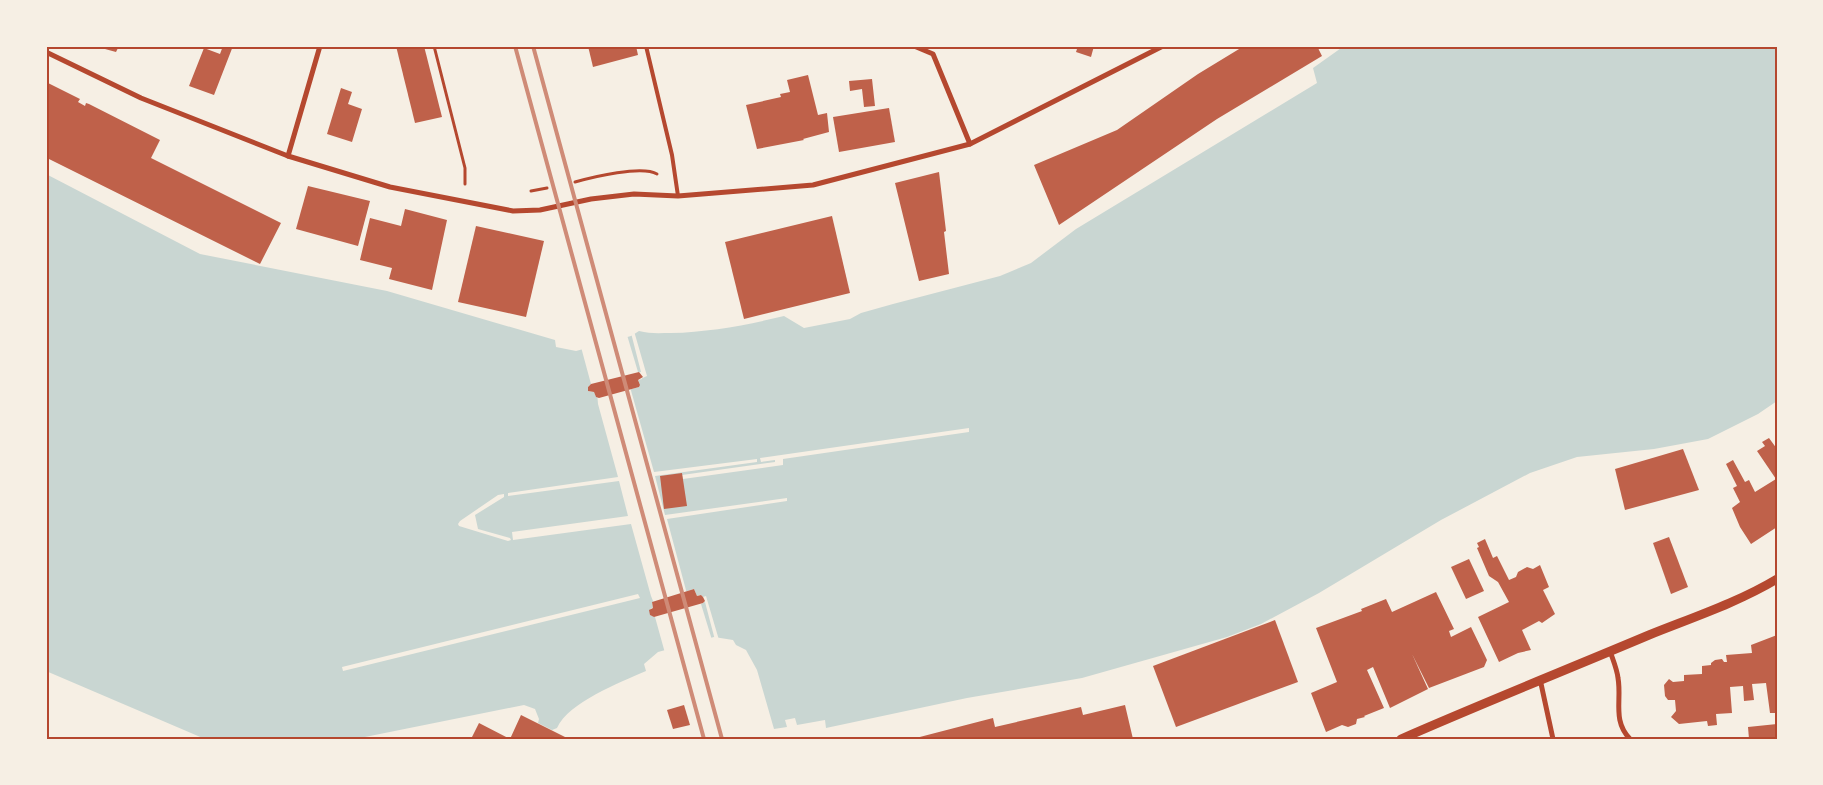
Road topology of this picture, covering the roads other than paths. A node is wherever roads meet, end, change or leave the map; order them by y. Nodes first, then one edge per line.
1 (320, 46) edge
2 (646, 46) edge
3 (914, 46) edge
4 (1163, 46) edge
5 (46, 52) edge
6 (970, 144) junction
7 (288, 156) junction
8 (678, 196) junction
9 (1777, 579) edge
10 (1610, 651) junction
11 (1540, 679) junction
12 (1401, 739) edge
13 (1553, 739) edge
14 (1630, 739) edge

1 - 7 street
2 - 8 lane
3 - 6 street
4 - 6 street
5 - 7 street
6 - 8 street
7 - 8 street
9 - 10 street
10 - 11 street
10 - 14 street
11 - 12 street
11 - 13 street

